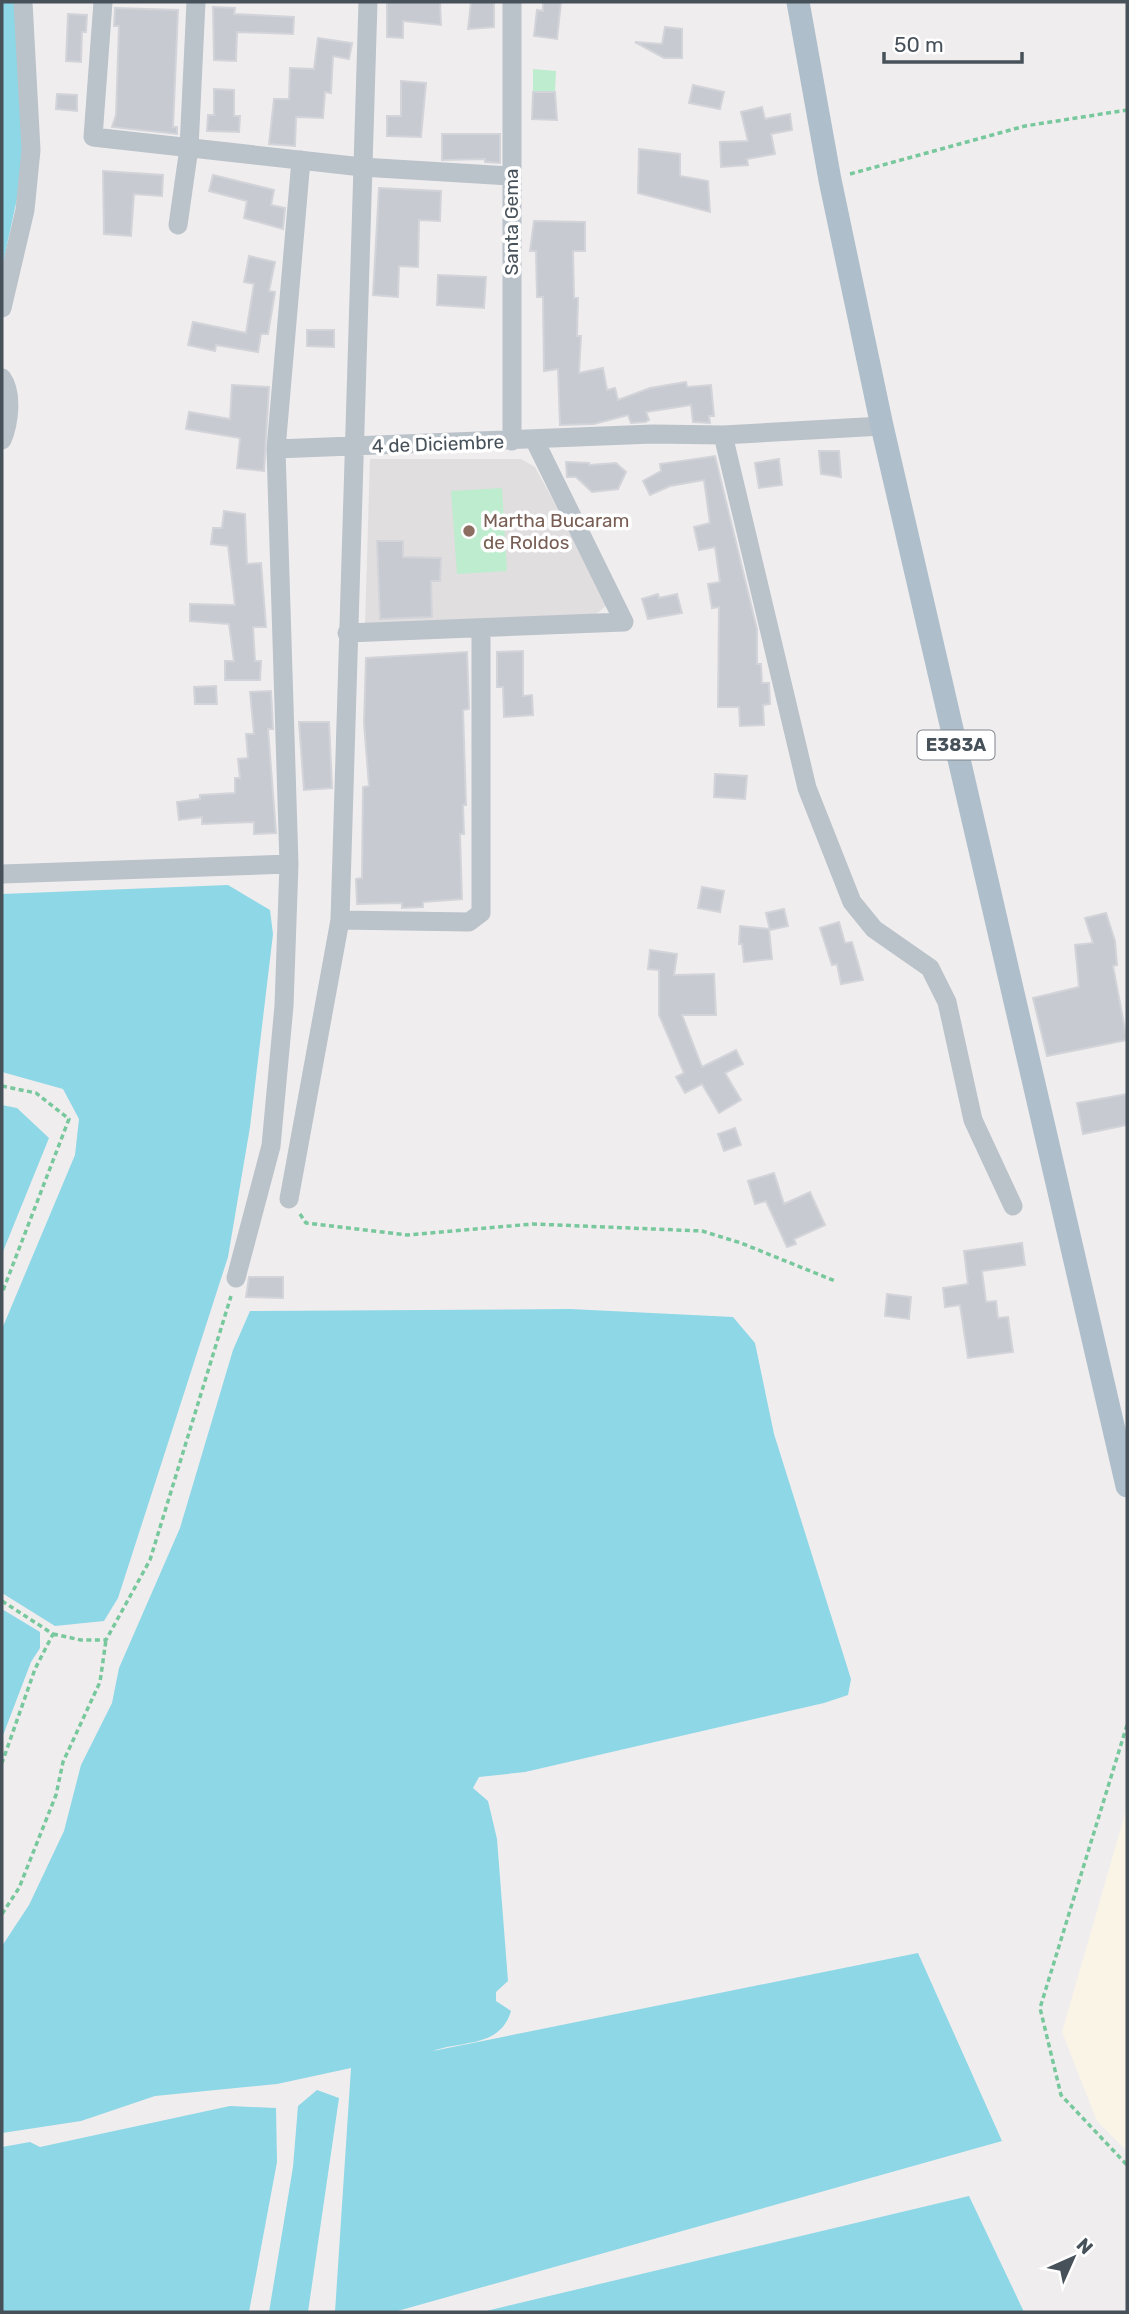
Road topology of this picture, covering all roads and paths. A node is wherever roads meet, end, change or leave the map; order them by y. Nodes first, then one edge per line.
1 (23, 2) edge
2 (103, 2) edge
3 (196, 2) edge
4 (368, 2) edge
5 (512, 2) edge
6 (798, 2) edge
7 (1127, 110) edge
8 (189, 148) junction
9 (301, 160) junction
10 (362, 167) junction
11 (510, 176) junction
12 (830, 180) junction
13 (178, 225) dead end
14 (2, 308) edge
15 (2, 379) edge
16 (882, 426) junction
17 (723, 435) junction
18 (534, 439) junction
19 (2, 440) edge
20 (512, 441) junction
21 (355, 447) junction
22 (276, 449) junction
23 (481, 630) junction
24 (346, 633) junction
25 (289, 864) junction
26 (2, 874) edge
27 (340, 920) junction
28 (2, 1086) edge
29 (289, 1199) joint
30 (1013, 1206) dead end
31 (236, 1278) joint
32 (835, 1282) dead end
33 (2, 1293) edge
34 (1127, 1486) edge
35 (2, 1601) edge
36 (53, 1634) junction
37 (106, 1640) junction
38 (1127, 1725) edge
39 (2, 1763) edge
40 (2, 1914) edge
41 (1127, 2165) edge

1 - 14 street
2 - 8 street
3 - 8 street
4 - 10 street, 4 de Diciembre
5 - 11 street, Santa Gema
6 - 12 main road, E383A
7 - 12 path
8 - 9 street
8 - 13 street
9 - 10 street
9 - 22 street
10 - 11 street
10 - 21 street, 4 de Diciembre
11 - 20 street, Santa Gema
12 - 16 main road, E383A
15 - 19 street
16 - 17 street, 4 de Diciembre
16 - 34 main road, E383A
17 - 18 street, 4 de Diciembre
17 - 30 street
18 - 20 street, 4 de Diciembre
18 - 23 street
20 - 21 street, 4 de Diciembre
21 - 22 street
21 - 24 street
22 - 25 street
23 - 24 street
23 - 27 street
24 - 27 street
25 - 26 street
25 - 31 street
27 - 29 street
28 - 33 path
29 - 32 path
31 - 37 path
35 - 36 path
36 - 37 path
36 - 39 path
37 - 40 path
38 - 41 path

